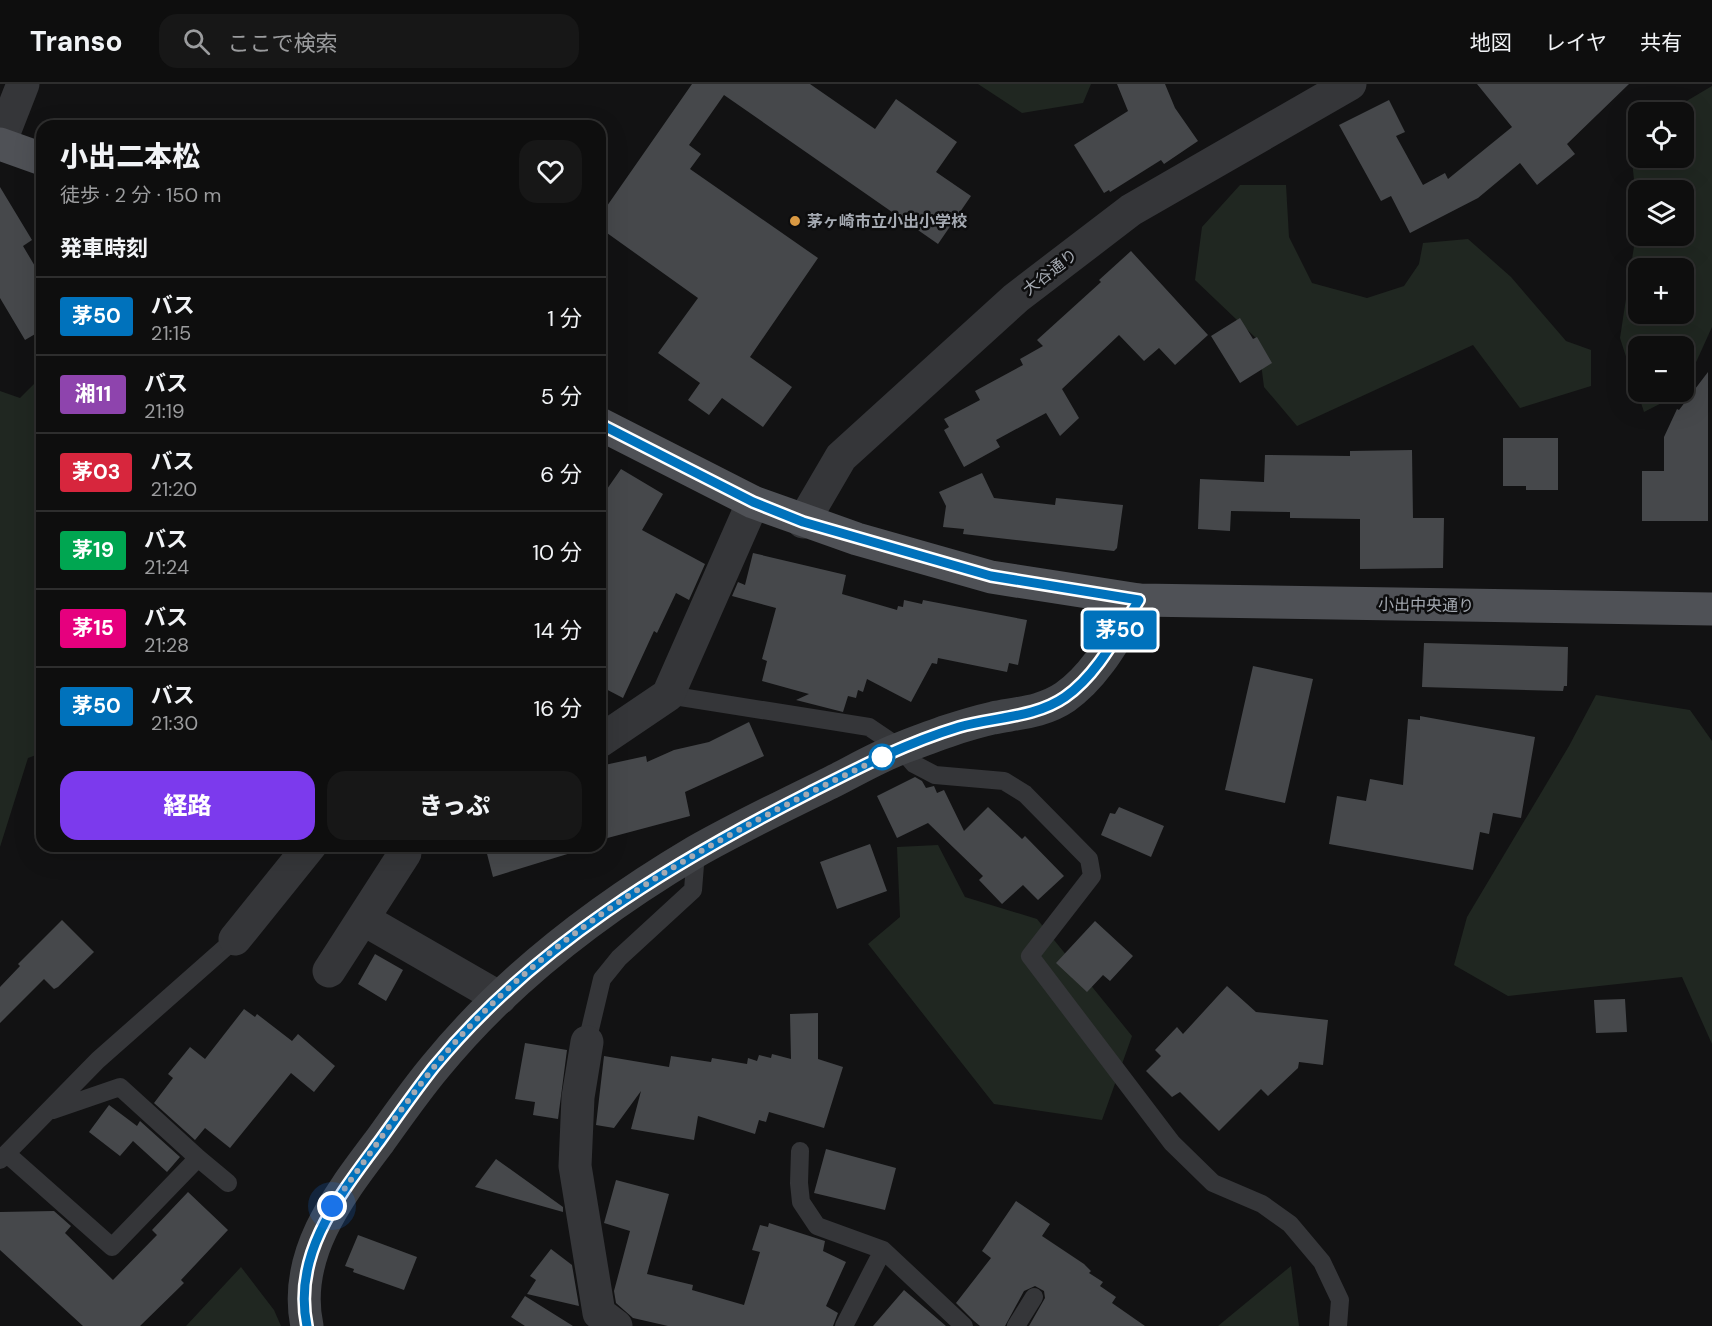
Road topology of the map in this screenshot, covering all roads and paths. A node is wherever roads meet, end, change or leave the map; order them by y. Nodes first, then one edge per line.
1 (22, 84) edge
2 (1350, 84) edge
3 (0, 143) edge
4 (36, 157) edge
5 (606, 427) edge
6 (753, 502) junction
7 (803, 522) junction
8 (1139, 600) junction
9 (1712, 609) edge
10 (668, 695) junction
11 (606, 737) edge
12 (900, 748) junction
13 (305, 852) edge
14 (405, 852) edge
15 (696, 852) junction
16 (363, 919) junction
17 (235, 939) joint
18 (329, 971) dead end
19 (500, 998) junction
20 (587, 1042) joint
21 (52, 1110) junction
22 (800, 1151) dead end
23 (3, 1157) edge
24 (198, 1158) junction
25 (228, 1183) dead end
26 (883, 1250) junction
27 (1034, 1298) dead end
28 (605, 1322) edge
29 (307, 1326) edge
30 (844, 1326) edge
31 (964, 1326) edge
32 (1016, 1326) edge
33 (1338, 1326) edge

1 - 3 street
2 - 7 street, 大谷通り
3 - 4 main road
5 - 6 main road, 小出中央通り
6 - 7 main road, 小出中央通り
6 - 10 street
7 - 8 main road, 小出中央通り
8 - 9 main road, 小出中央通り
8 - 12 main road
10 - 11 street
10 - 12 lane
12 - 15 main road
12 - 33 lane
13 - 17 street
14 - 16 street
15 - 19 main road
15 - 20 lane
16 - 18 street
16 - 19 street
17 - 21 lane
19 - 29 main road
20 - 28 street
21 - 23 lane
21 - 24 lane
22 - 26 lane
23 - 24 lane
24 - 25 lane
26 - 30 lane
26 - 31 lane
27 - 32 lane

